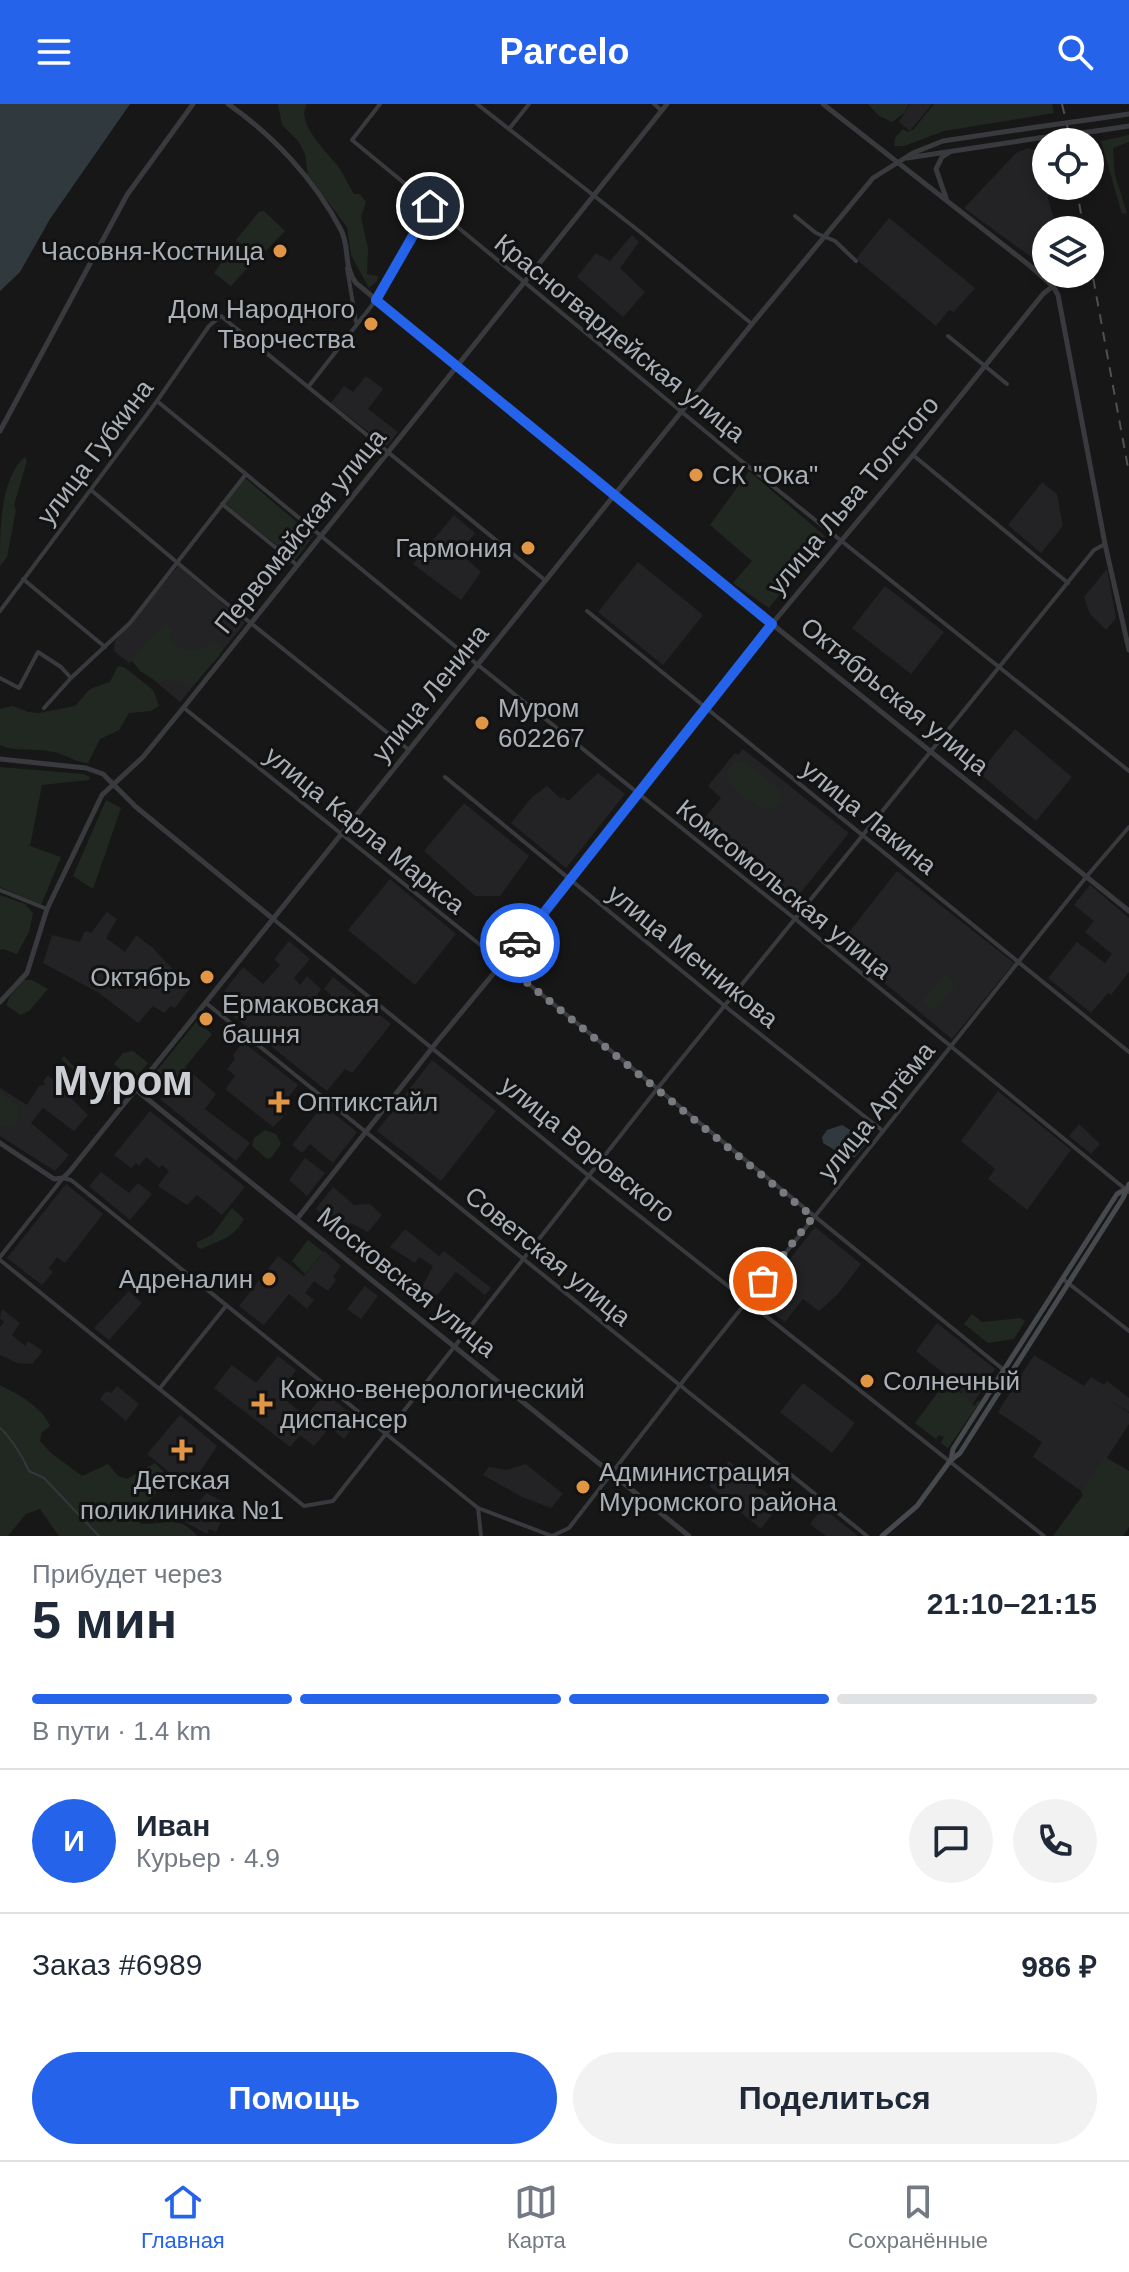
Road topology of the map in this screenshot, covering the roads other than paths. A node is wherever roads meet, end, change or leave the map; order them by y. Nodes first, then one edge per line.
1 (193, 104) edge
2 (228, 104) edge
3 (380, 104) edge
4 (477, 104) edge
5 (529, 104) edge
6 (654, 104) edge
7 (667, 104) edge
8 (823, 104) edge
9 (662, 111) junction
10 (1129, 114) edge
11 (1129, 126) edge
12 (509, 129) junction
13 (954, 149) junction
14 (924, 152) junction
15 (900, 160) junction
16 (593, 196) junction
17 (947, 199) junction
18 (430, 206) junction
19 (795, 216) dead end
20 (824, 237) junction
21 (856, 261) dead end
22 (346, 266) junction
23 (1032, 269) edge
24 (525, 284) junction
25 (1050, 288) edge
26 (1054, 288) edge
27 (376, 300) junction
28 (356, 324) junction
29 (752, 324) junction
30 (948, 336) dead end
31 (986, 366) junction
32 (458, 368) junction
33 (1007, 384) dead end
34 (309, 386) junction
35 (157, 401) junction
36 (682, 411) junction
37 (0, 431) edge
38 (389, 452) junction
39 (913, 455) junction
40 (246, 474) junction
41 (91, 490) junction
42 (615, 495) junction
43 (222, 504) junction
44 (320, 536) junction
45 (841, 540) junction
46 (1105, 544) junction
47 (175, 562) junction
48 (297, 565) junction
49 (23, 579) junction
50 (546, 581) junction
51 (1068, 583) junction
52 (0, 611) edge
53 (587, 611) dead end
54 (252, 622) junction
55 (772, 624) junction
56 (105, 647) junction
57 (1129, 650) edge
58 (478, 665) junction
59 (1000, 666) junction
60 (0, 678) edge
61 (71, 678) junction
62 (183, 707) junction
63 (44, 708) dead end
64 (705, 708) junction
65 (409, 750) junction
66 (932, 752) junction
67 (0, 759) edge
68 (1129, 771) edge
69 (445, 777) dead end
70 (115, 783) junction
71 (637, 795) junction
72 (1129, 827) edge
73 (342, 835) junction
74 (862, 836) junction
75 (1087, 876) junction
76 (571, 879) junction
77 (0, 890) edge
78 (47, 909) junction
79 (1129, 911) edge
80 (272, 918) junction
81 (794, 918) junction
82 (503, 963) junction
83 (1018, 963) junction
84 (0, 1002) edge
85 (206, 1003) junction
86 (726, 1007) junction
87 (951, 1046) junction
88 (432, 1048) junction
89 (1129, 1052) edge
90 (135, 1089) junction
91 (657, 1089) junction
92 (883, 1131) junction
93 (366, 1132) junction
94 (0, 1143) edge
95 (589, 1176) junction
96 (63, 1178) junction
97 (1128, 1188) edge
98 (813, 1217) junction
99 (297, 1219) junction
100 (0, 1258) edge
101 (523, 1259) junction
102 (1066, 1281) junction
103 (747, 1301) junction
104 (226, 1306) junction
105 (1129, 1331) edge
106 (455, 1346) junction
107 (1007, 1373) junction
108 (680, 1386) junction
109 (159, 1389) junction
110 (387, 1433) junction
111 (950, 1461) junction
112 (612, 1473) junction
113 (478, 1508) junction
114 (481, 1536) edge
115 (689, 1536) edge
116 (867, 1536) edge
117 (882, 1536) edge
118 (1044, 1536) edge

1 - 37 street
2 - 22 street
3 - 18 street, Красногвардейская улица
4 - 12 street
5 - 12 street
6 - 9 street
7 - 9 street, Первомайская улица
8 - 15 street
9 - 16 street, Первомайская улица
10 - 14 street, bridge
11 - 13 street, bridge
12 - 16 street
13 - 14 street
13 - 17 street
14 - 15 street, улица Ленина
15 - 17 street
15 - 20 street, улица Ленина
16 - 24 street, Первомайская улица
16 - 29 street
17 - 23 street
18 - 24 street, Красногвардейская улица
18 - 27 street
19 - 20 street
20 - 21 street
20 - 29 street, улица Ленина
22 - 27 street, Октябрьская улица
22 - 28 street
24 - 32 street, Первомайская улица
24 - 36 street, Красногвардейская улица
25 - 31 street, улица Льва Толстого
26 - 46 street
27 - 28 street
27 - 32 street, Октябрьская улица
28 - 34 street
29 - 36 street, улица Ленина
30 - 31 street
31 - 33 street
31 - 39 street, улица Льва Толстого
32 - 38 street, Первомайская улица
32 - 42 street, Октябрьская улица
34 - 35 street, улица Губкина
34 - 38 street
35 - 40 street, Комсомольская улица
35 - 41 street, улица Губкина
36 - 42 street, улица Ленина
36 - 45 street, Красногвардейская улица
38 - 44 street, Первомайская улица
38 - 50 street
39 - 45 street, улица Льва Толстого
39 - 51 street
40 - 43 street
40 - 44 street, Комсомольская улица
41 - 47 street
41 - 49 street, улица Губкина
42 - 50 street, улица Ленина
42 - 55 street, Октябрьская улица
43 - 47 street
43 - 48 street
44 - 48 street, Первомайская улица
44 - 58 street, Комсомольская улица
45 - 55 street, улица Льва Толстого
45 - 59 street, Красногвардейская улица
46 - 51 street
46 - 57 street
47 - 54 street
47 - 56 street
48 - 54 street, Первомайская улица
49 - 52 street, улица Губкина
49 - 56 street
50 - 58 street, улица Ленина
51 - 59 street
53 - 64 street, улица Лакина
54 - 62 street, Первомайская улица
54 - 65 street
55 - 64 street, улица Льва Толстого
55 - 66 street, Октябрьская улица
56 - 61 street
58 - 65 street, улица Ленина
58 - 71 street, Комсомольская улица
59 - 66 street
59 - 68 street, Красногвардейская улица
60 - 61 street
61 - 63 street
62 - 70 street, Первомайская улица
62 - 73 street, улица Карла Маркса
64 - 71 street, улица Льва Толстого
64 - 74 street, улица Лакина
65 - 73 street, улица Ленина
66 - 74 street
66 - 75 street, Октябрьская улица
67 - 70 street
69 - 76 street, улица Мечникова
70 - 78 street, Первомайская улица
70 - 80 street, улица Воровского
71 - 76 street, улица Льва Толстого
71 - 81 street, Комсомольская улица
72 - 75 street, улица Артёма
73 - 80 street, улица Ленина
73 - 82 street, улица Карла Маркса
74 - 81 street
74 - 83 street, улица Лакина
75 - 79 street, Октябрьская улица
75 - 83 street, улица Артёма
76 - 82 street, улица Льва Толстого
76 - 86 street, улица Мечникова
77 - 78 street
78 - 84 street, Первомайская улица
80 - 85 street, улица Ленина
80 - 88 street, улица Воровского
81 - 86 street
81 - 87 street, Комсомольская улица
82 - 88 street, улица Льва Толстого
82 - 91 street, улица Карла Маркса
83 - 87 street, улица Артёма
83 - 89 street, улица Лакина
85 - 90 street, улица Ленина
85 - 93 street, Советская улица
86 - 91 street
86 - 92 street, улица Мечникова
87 - 92 street, улица Артёма
87 - 97 street, Комсомольская улица
88 - 93 street, улица Льва Толстого
88 - 95 street, улица Воровского
90 - 96 street, улица Ленина
90 - 99 street, Московская улица
91 - 95 street
91 - 98 street, улица Карла Маркса
92 - 98 street, улица Артёма
93 - 99 street, улица Льва Толстого
93 - 101 street, Советская улица
94 - 96 street
95 - 101 street
95 - 103 street, улица Воровского
96 - 100 street, улица Ленина
96 - 104 street
97 - 102 main road
98 - 103 street, улица Артёма
98 - 107 street, улица Карла Маркса
99 - 106 street, Московская улица
100 - 109 street
101 - 106 street
101 - 108 street, Советская улица
102 - 105 street
102 - 107 main road
103 - 108 street, улица Артёма
103 - 111 street, улица Воровского
104 - 109 street
104 - 110 street
106 - 110 street
106 - 112 street, Московская улица
107 - 111 main road
108 - 112 street, улица Артёма
108 - 116 street, Советская улица
109 - 110 street
110 - 113 street
111 - 117 main road
111 - 118 street, улица Воровского
112 - 113 street, улица Артёма
112 - 115 street, Московская улица
113 - 114 street

